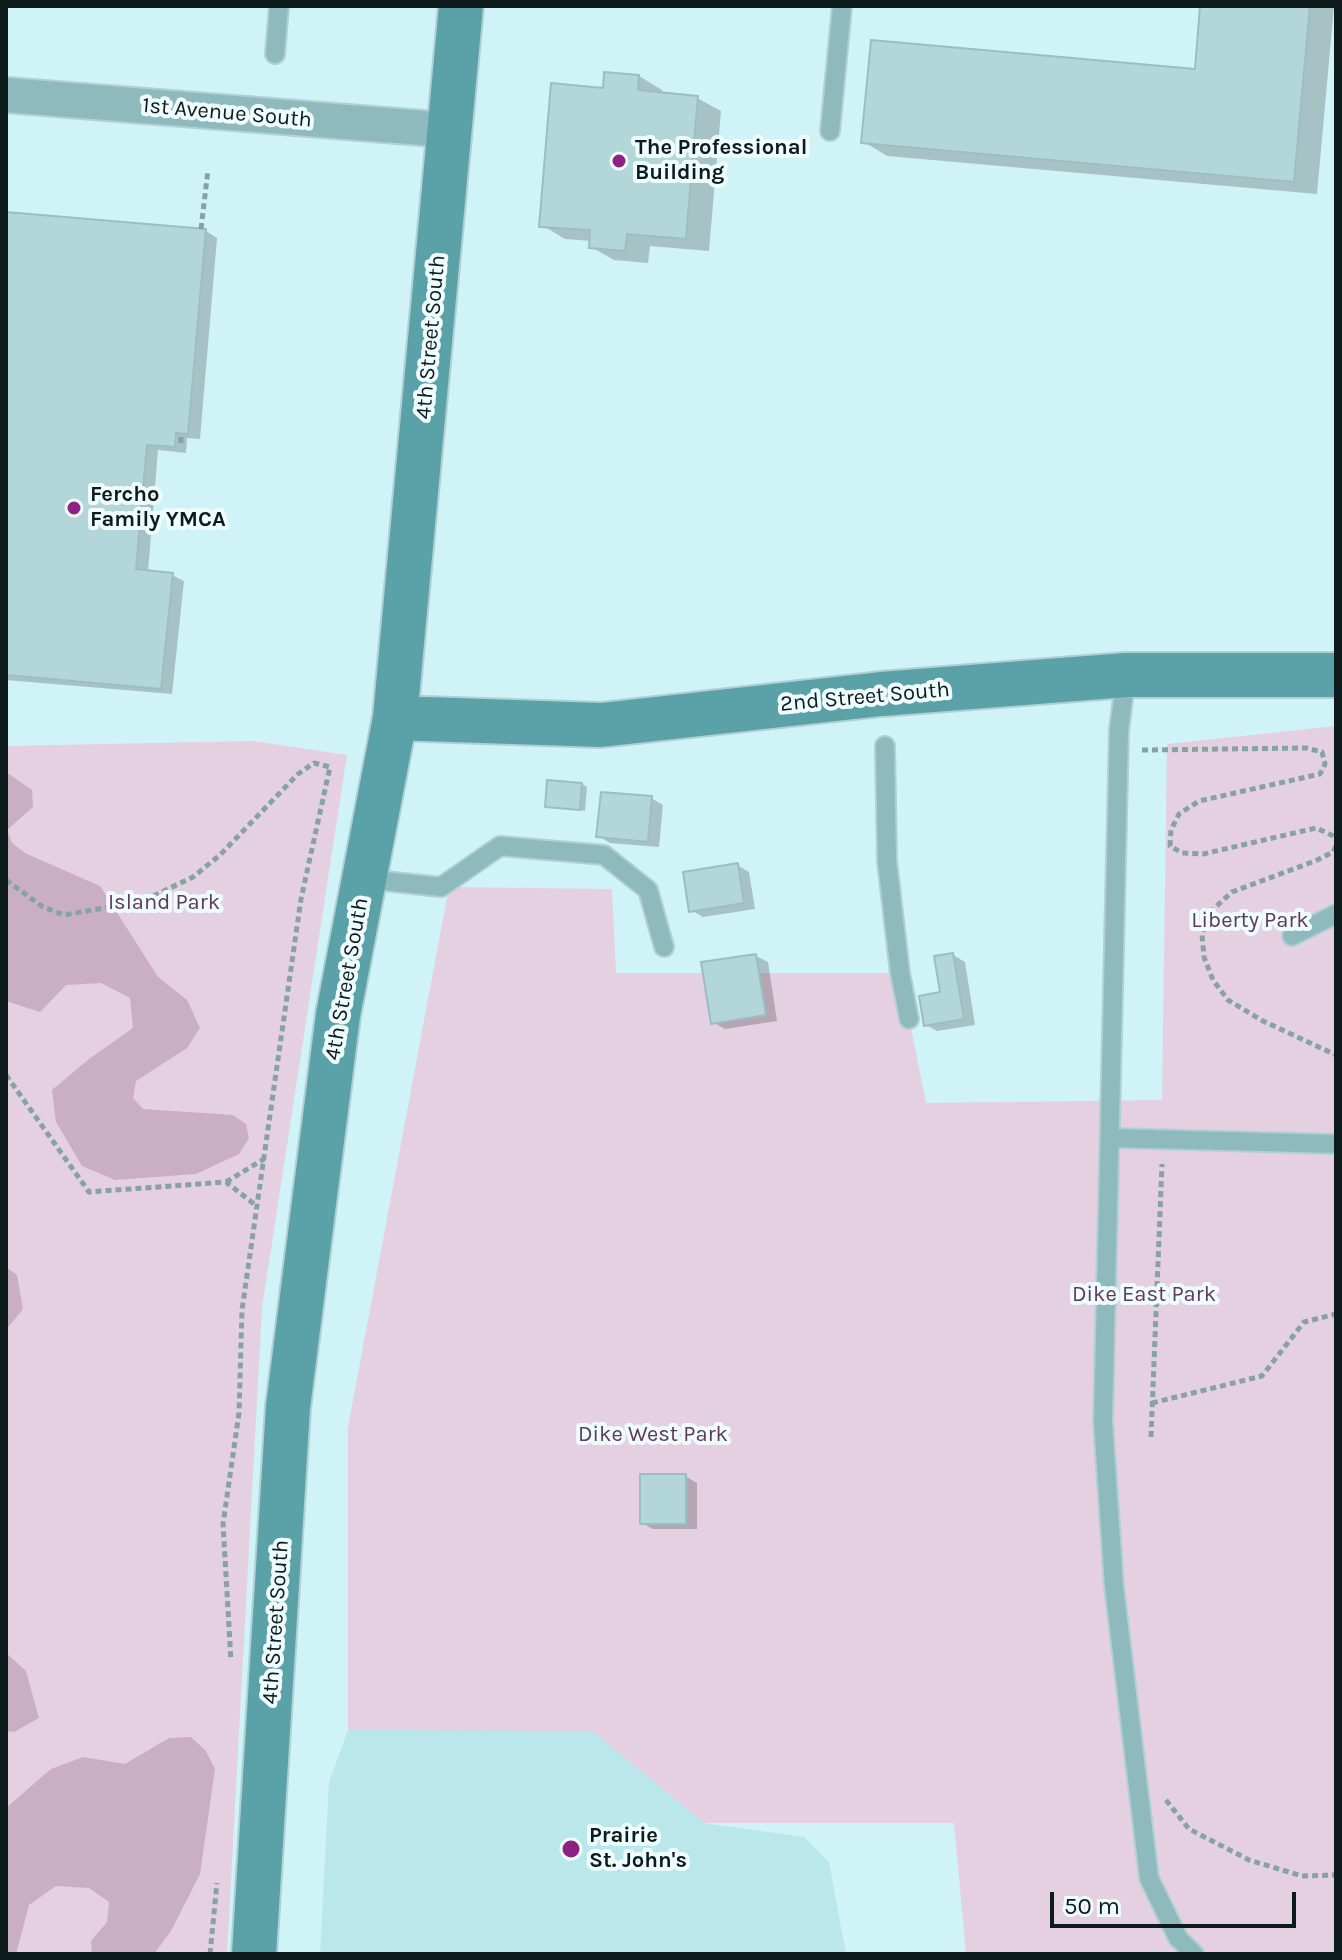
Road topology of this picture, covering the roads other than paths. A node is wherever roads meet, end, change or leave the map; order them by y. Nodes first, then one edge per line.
1 (279, 6) edge
2 (461, 6) edge
3 (842, 6) edge
4 (275, 54) dead end
5 (6, 95) edge
6 (448, 130) junction
7 (830, 131) dead end
8 (1126, 675) junction
9 (1336, 675) edge
10 (395, 718) junction
11 (885, 746) dead end
12 (365, 879) junction
13 (1336, 914) edge
14 (1292, 936) dead end
15 (664, 947) dead end
16 (909, 1019) dead end
17 (1112, 1138) junction
18 (1336, 1144) edge
19 (254, 1954) edge
20 (1194, 1954) edge

1 - 4 lane
2 - 6 street, 4th Street South
3 - 7 lane
5 - 6 street, 1st Avenue South
6 - 10 street, 4th Street South
8 - 9 street, 2nd Street South
8 - 10 street, 2nd Street South
8 - 17 lane
10 - 12 street, 4th Street South
11 - 16 lane
12 - 15 lane
12 - 19 street, 4th Street South
13 - 14 lane
17 - 18 lane
17 - 20 lane

